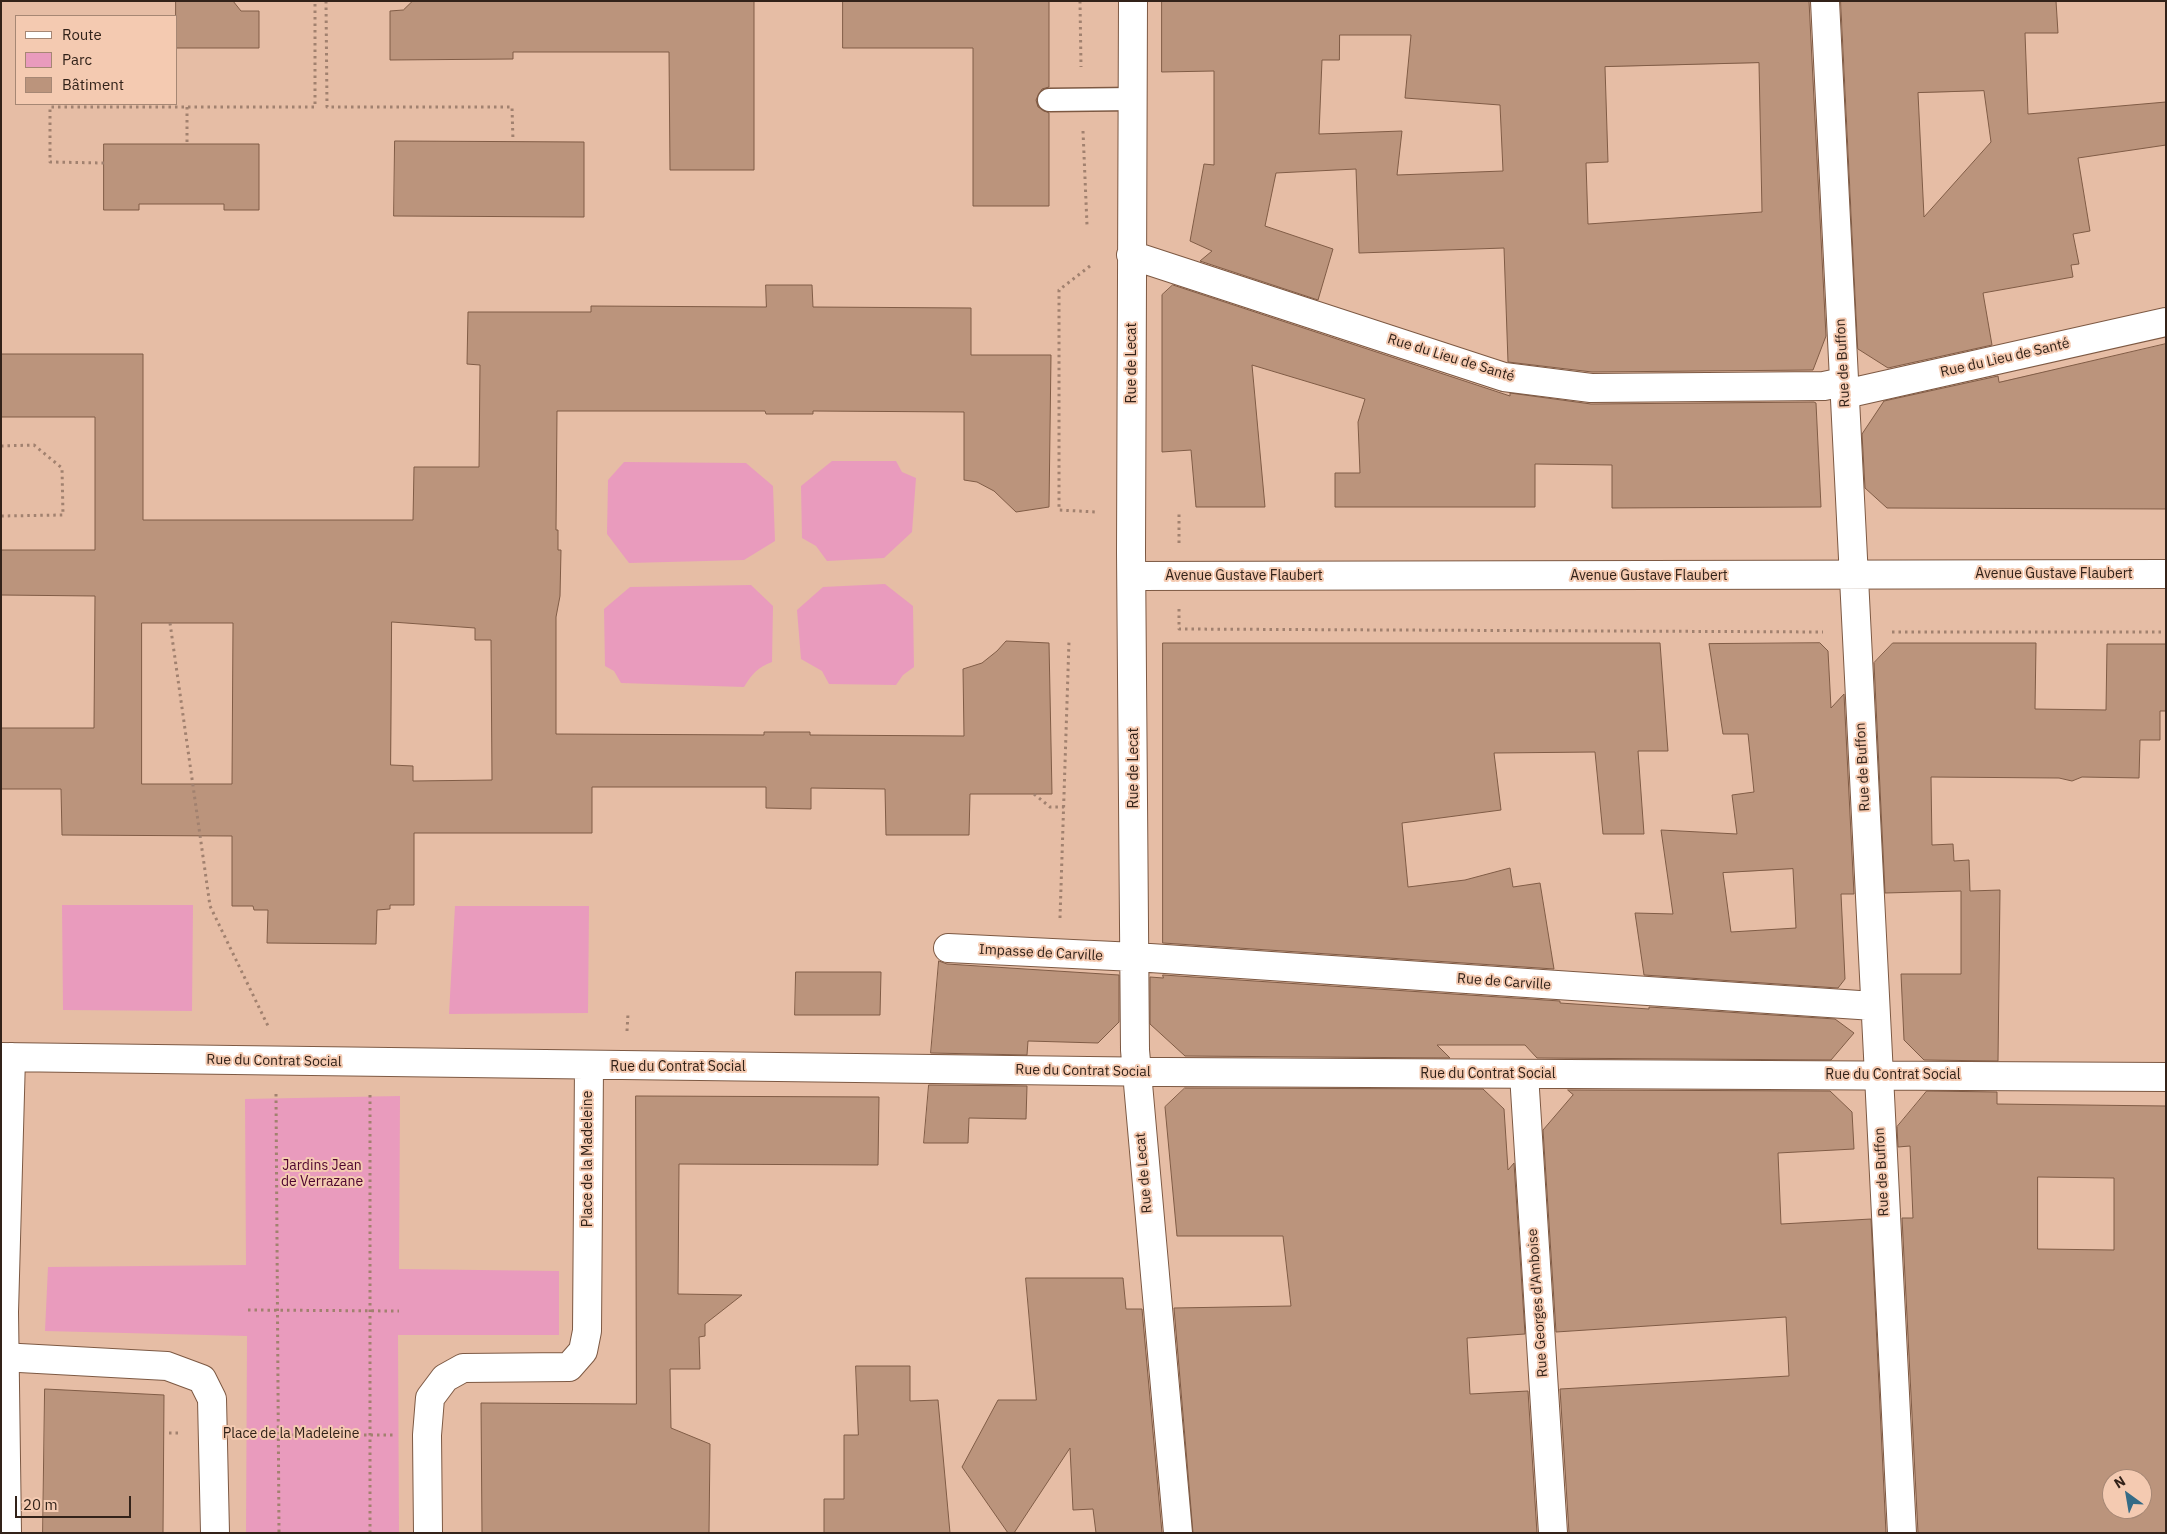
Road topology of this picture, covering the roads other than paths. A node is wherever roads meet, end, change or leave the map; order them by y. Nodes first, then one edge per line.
1 (1133, 1) edge
2 (1825, 1) edge
3 (1133, 99) junction
4 (1049, 100) dead end
5 (1131, 255) junction
6 (2166, 322) edge
7 (1844, 388) junction
8 (2166, 574) edge
9 (1133, 576) junction
10 (1852, 576) junction
11 (948, 948) dead end
12 (1134, 958) junction
13 (1874, 1006) junction
14 (6, 1057) edge
15 (589, 1066) junction
16 (1135, 1072) junction
17 (1524, 1074) junction
18 (1877, 1075) junction
19 (2166, 1077) edge
20 (3, 1358) edge
21 (7, 1533) edge
22 (215, 1533) edge
23 (428, 1533) edge
24 (1178, 1533) edge
25 (1553, 1533) edge
26 (1902, 1533) edge

1 - 3 street, Rue de Lecat
2 - 7 street, Rue de Buffon
3 - 4 lane
3 - 5 street, Rue de Lecat
5 - 7 street, Rue du Lieu de Santé
5 - 9 street, Rue de Lecat
6 - 7 street, Rue du Lieu de Santé
7 - 10 street, Rue de Buffon
8 - 10 street, Avenue Gustave Flaubert
9 - 10 street, Avenue Gustave Flaubert
9 - 12 street, Rue de Lecat
10 - 13 street, Rue de Buffon
11 - 12 street, Impasse de Carville
12 - 13 street, Rue de Carville
12 - 16 street, Rue de Lecat
13 - 18 street, Rue de Buffon
14 - 15 street, Rue du Contrat Social
14 - 20 street
15 - 16 street, Rue du Contrat Social
15 - 23 street, Place de la Madeleine
16 - 17 street, Rue du Contrat Social
16 - 24 street, Rue de Lecat
17 - 18 street, Rue du Contrat Social
17 - 25 street, Rue Georges d'Amboise
18 - 19 street, Rue du Contrat Social
18 - 26 street, Rue de Buffon
20 - 21 street
20 - 22 street, Place de la Madeleine

